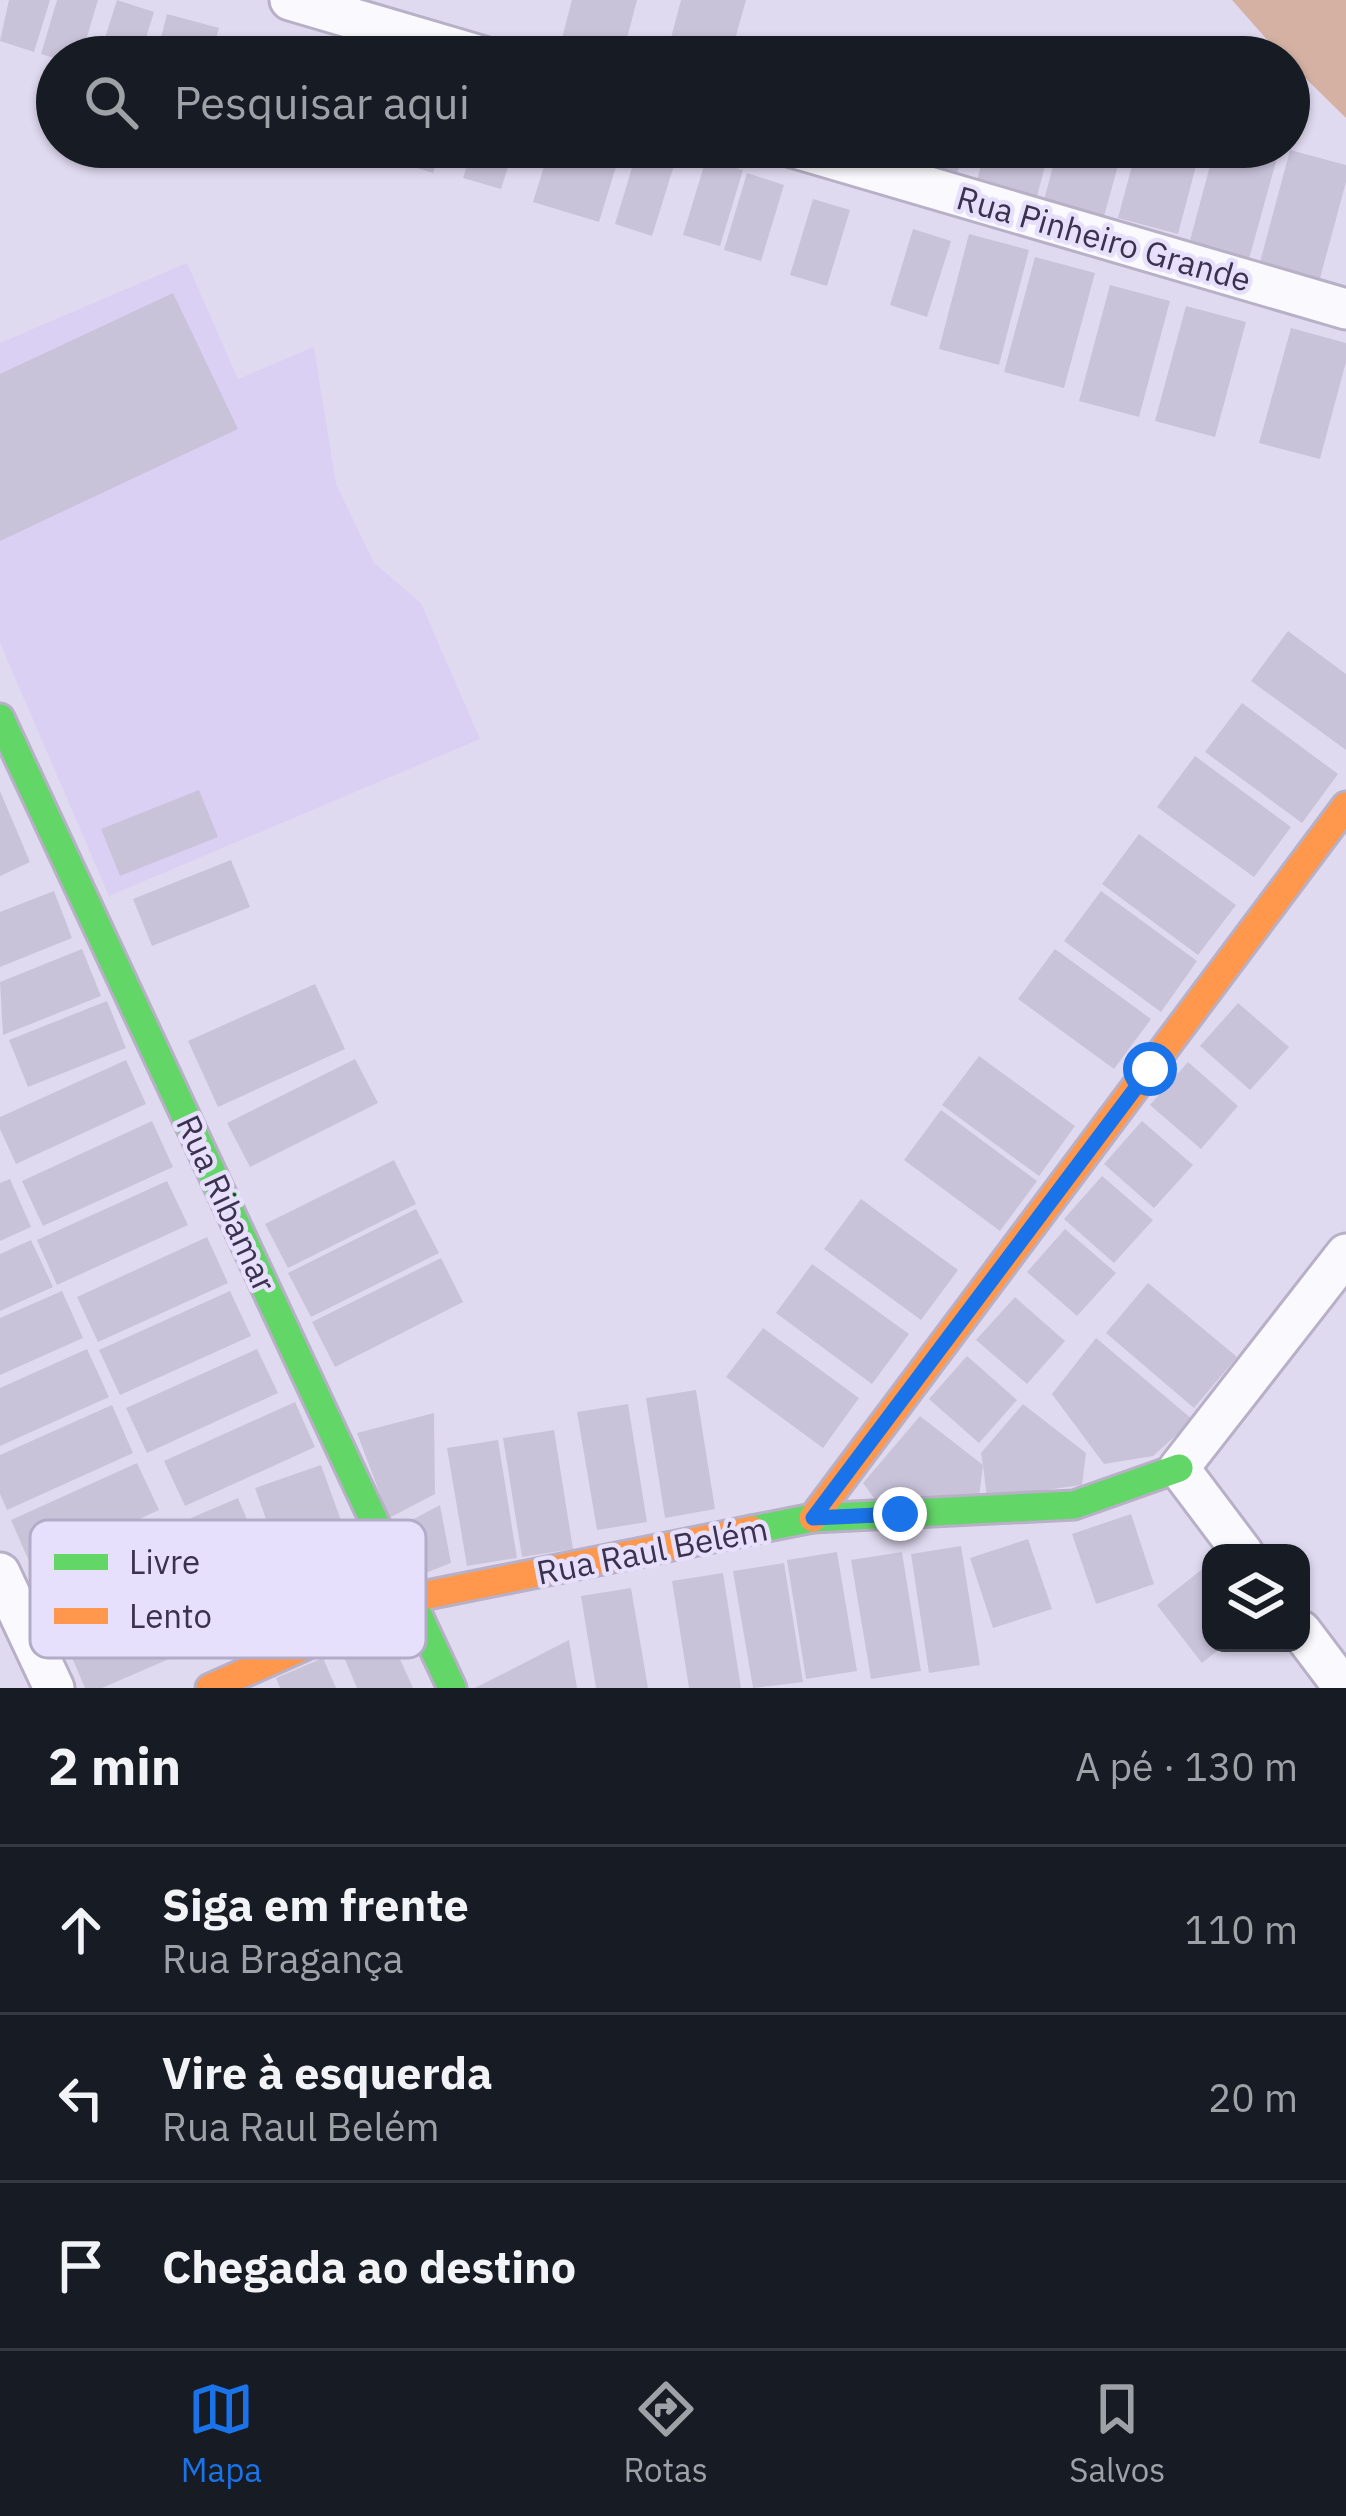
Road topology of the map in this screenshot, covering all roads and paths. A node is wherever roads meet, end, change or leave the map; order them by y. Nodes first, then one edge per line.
1 (290, 0) edge
2 (413, 36) edge
3 (864, 168) edge
4 (1346, 309) edge
5 (0, 718) edge
6 (1346, 806) edge
7 (1346, 1253) edge
8 (1179, 1468) junction
9 (813, 1518) junction
10 (375, 1520) edge
11 (1236, 1544) edge
12 (0, 1573) edge
13 (426, 1595) edge
14 (426, 1630) edge
15 (30, 1637) edge
16 (1310, 1643) edge
17 (40, 1658) edge
18 (277, 1658) edge
19 (54, 1688) edge
20 (210, 1688) edge
21 (452, 1688) edge
22 (1344, 1688) edge

1 - 2 street
3 - 4 street, Rua Pinheiro Grande
5 - 10 street, Rua Ribamar
6 - 9 street
7 - 8 street
8 - 9 street, Rua Raul Belém
8 - 11 street
9 - 13 street, Rua Raul Belém
12 - 15 street
14 - 21 street, Rua Ribamar
16 - 22 street
17 - 19 street
18 - 20 street, Rua Raul Belém

